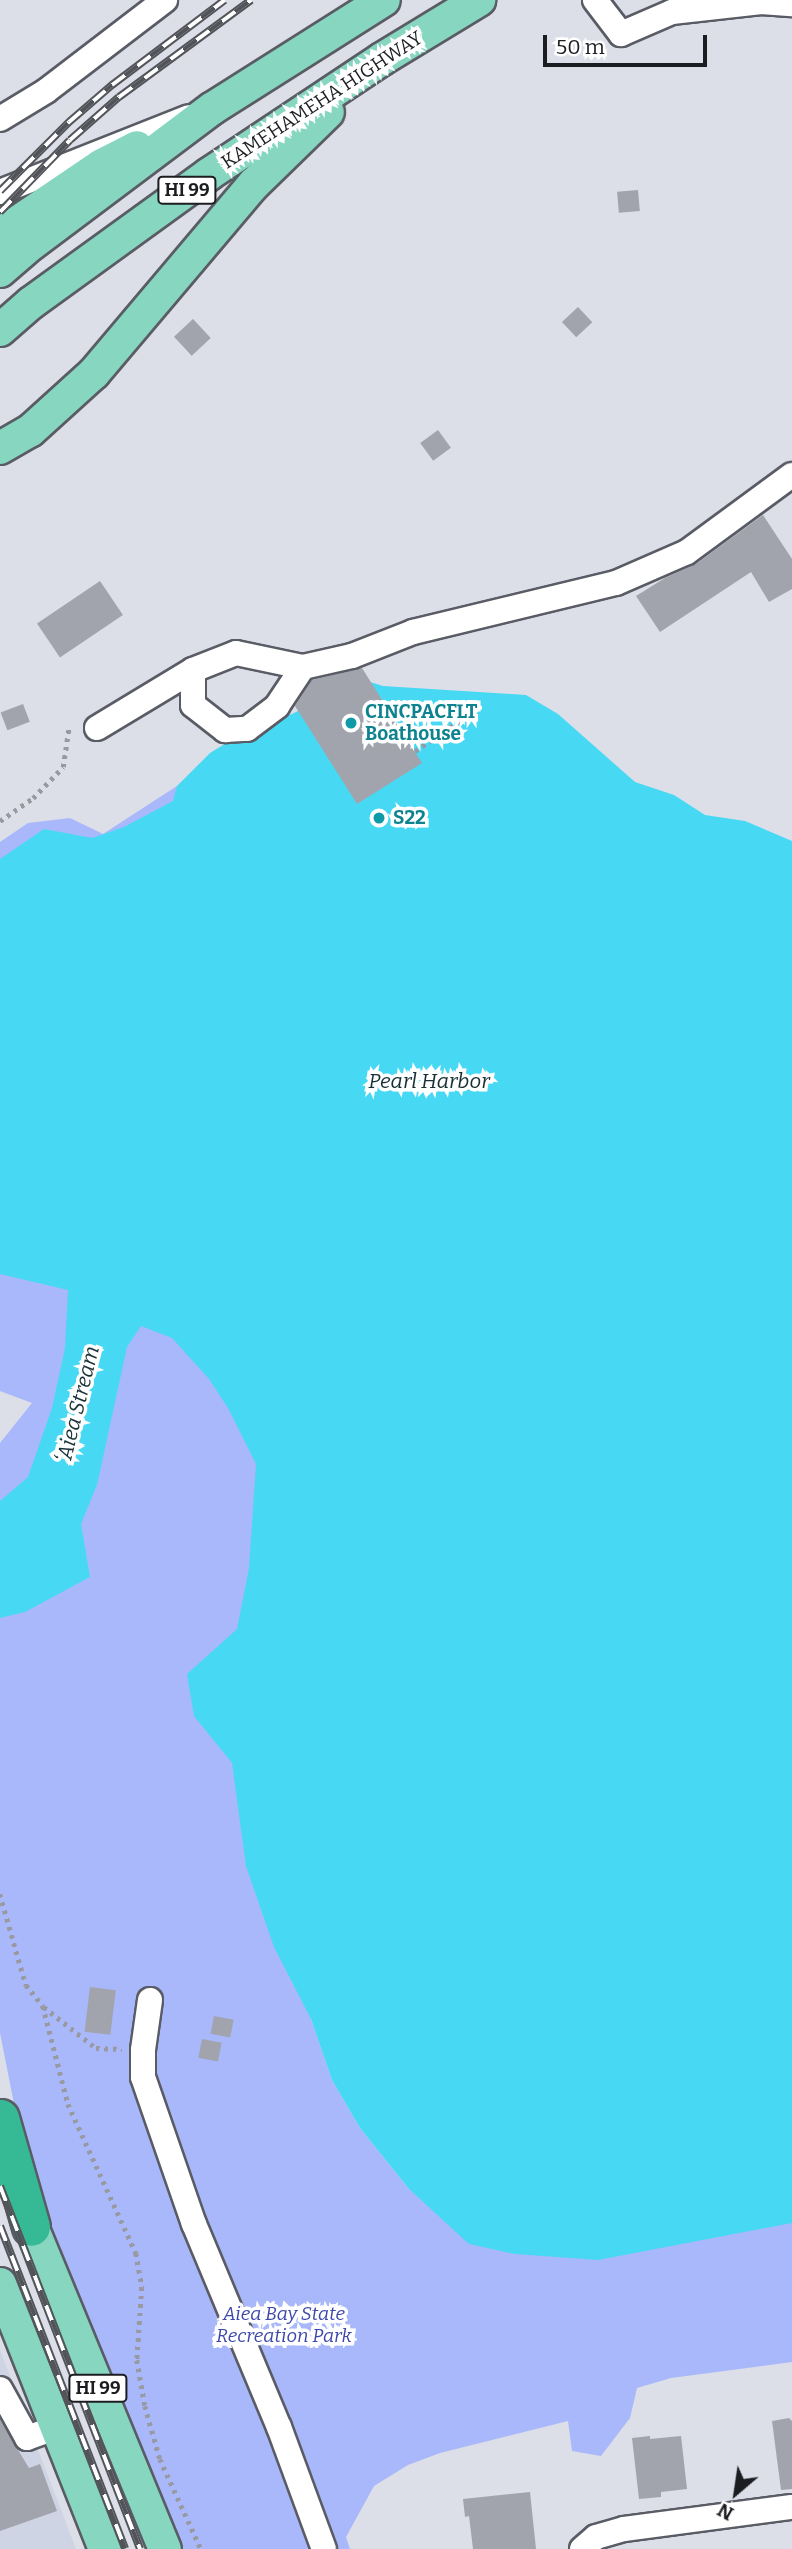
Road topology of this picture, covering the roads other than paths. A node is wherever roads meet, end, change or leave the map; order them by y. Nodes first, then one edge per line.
1 (165, 0) edge
2 (384, 0) edge
3 (479, 0) edge
4 (595, 0) edge
5 (792, 4) edge
6 (664, 6) edge
7 (382, 59) junction
8 (213, 108) junction
9 (0, 119) edge
10 (0, 192) edge
11 (0, 234) edge
12 (0, 271) edge
13 (0, 330) edge
14 (0, 448) edge
15 (792, 475) edge
16 (303, 667) junction
17 (193, 670) junction
18 (97, 728) dead end
19 (150, 2000) dead end
20 (0, 2118) edge
21 (0, 2148) edge
22 (31, 2227) junction
23 (0, 2284) edge
24 (10, 2336) edge
25 (0, 2389) edge
26 (58, 2427) junction
27 (792, 2507) edge
28 (105, 2549) edge
29 (165, 2549) edge
30 (324, 2549) edge
31 (582, 2549) edge

1 - 9 street
2 - 8 main road, HI 99
3 - 7 main road, KAMEHAMEHA HIGHWAY / HI 99
4 - 6 street
5 - 6 street
7 - 13 main road, KAMEHAMEHA HIGHWAY / HI 99
7 - 14 main road
8 - 10 street
8 - 11 main road
8 - 12 main road, HI 99
15 - 16 street
16 - 17 street
16 - 17 street
17 - 18 street
19 - 30 street
20 - 22 highway
21 - 22 main road, HI 99
22 - 29 main road, HI 99
23 - 24 main road, HI 99
24 - 26 main road, HI 99
25 - 26 street
26 - 28 main road, HI 99
27 - 31 street

